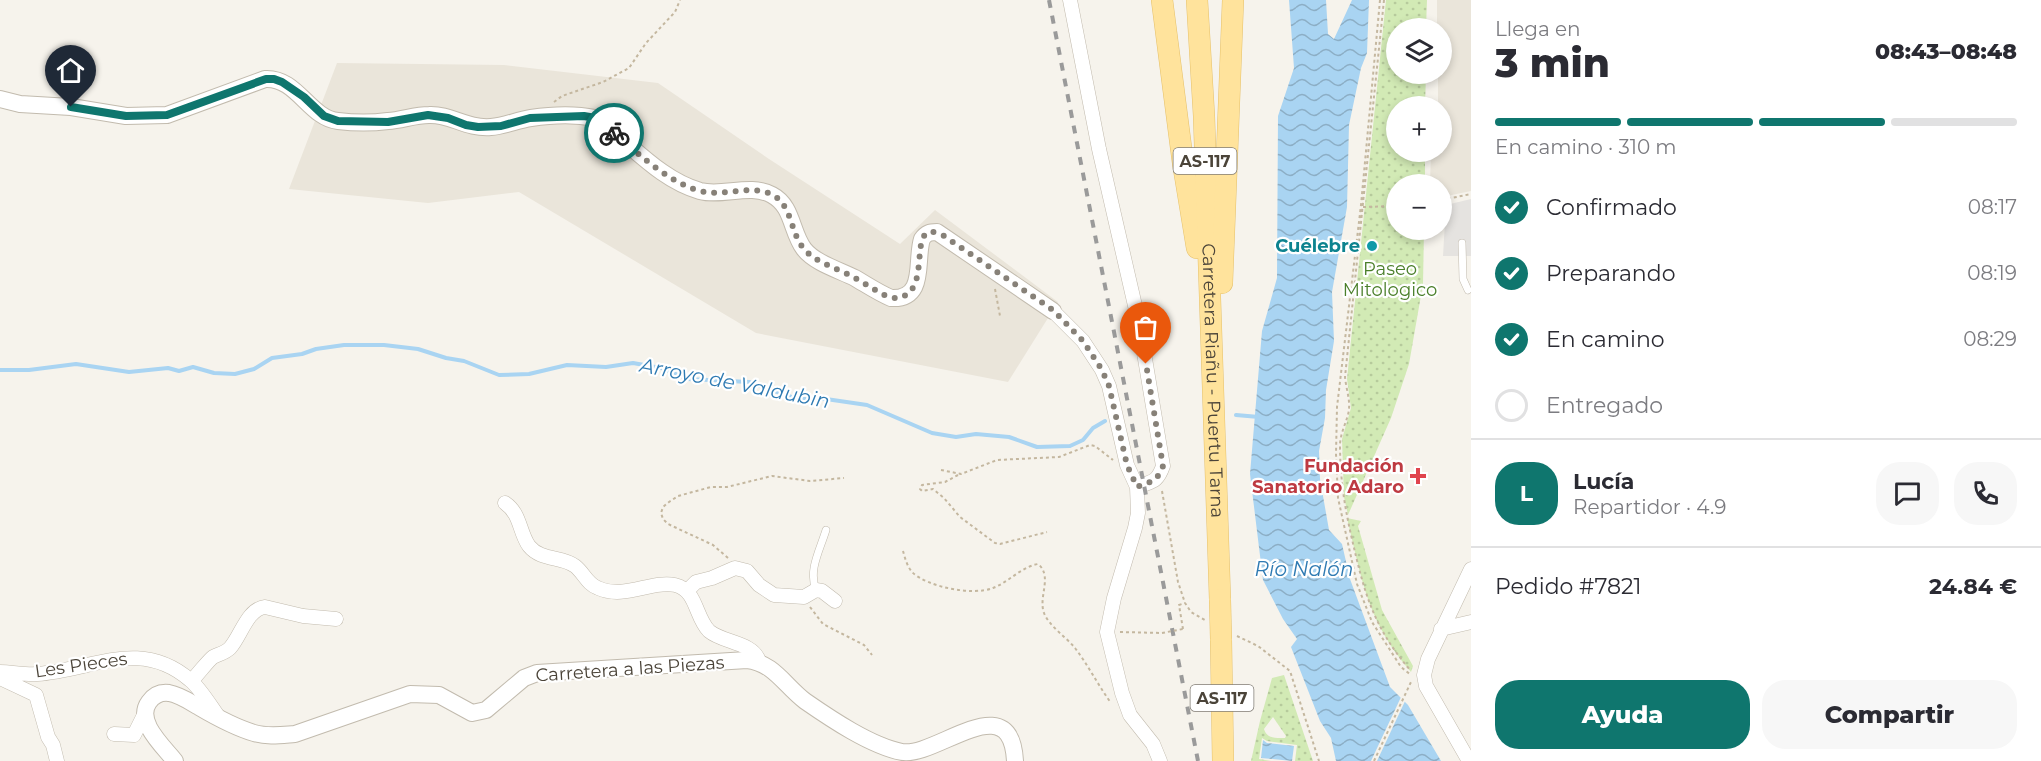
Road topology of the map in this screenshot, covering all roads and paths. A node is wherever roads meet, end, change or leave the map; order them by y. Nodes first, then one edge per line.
1 (680, 0) edge
2 (1070, 0) edge
3 (1162, 0) edge
4 (1197, 0) edge
5 (1233, 0) edge
6 (1382, 0) edge
7 (0, 99) edge
8 (545, 117) junction
9 (1471, 194) edge
10 (1452, 198) edge
11 (1386, 207) edge
12 (1362, 208) junction
13 (1462, 243) dead end
14 (992, 268) junction
15 (1468, 290) dead end
16 (1053, 310) joint
17 (1000, 316) dead end
18 (1211, 323) junction
19 (1213, 367) junction
20 (941, 470) dead end
21 (961, 474) junction
22 (1159, 477) junction
23 (844, 478) dead end
24 (1134, 481) junction
25 (505, 503) dead end
26 (826, 531) dead end
27 (1047, 532) dead end
28 (903, 550) dead end
29 (730, 569) junction
30 (1471, 569) edge
31 (687, 591) junction
32 (810, 593) junction
33 (835, 601) dead end
34 (1185, 603) junction
35 (336, 619) dead end
36 (1471, 622) edge
37 (1442, 629) junction
38 (1107, 632) junction
39 (1220, 632) junction
40 (872, 655) dead end
41 (759, 661) junction
42 (0, 672) edge
43 (1416, 674) junction
44 (0, 678) edge
45 (192, 681) junction
46 (1411, 682) dead end
47 (1116, 710) dead end
48 (144, 715) junction
49 (222, 720) junction
50 (114, 734) dead end
51 (1224, 758) edge
52 (57, 761) edge
53 (175, 761) edge
54 (1015, 761) edge
55 (1160, 761) edge
56 (1319, 761) edge
57 (1374, 761) edge
58 (1469, 761) edge

1 - 8 path
2 - 22 street
3 - 18 main road
4 - 18 main road, Carretera Riañu - Puertu Tarna / AS-117
5 - 19 main road
6 - 12 path
7 - 8 street
8 - 14 street
9 - 10 path
11 - 12 path
12 - 43 path
12 - 43 path
13 - 15 lane
14 - 16 street
14 - 17 path
16 - 24 street
18 - 19 main road, Carretera Riañu - Puertu Tarna / AS-117
19 - 39 main road, Carretera Riañu - Puertu Tarna / AS-117, bridge
20 - 21 path
21 - 24 path
21 - 27 path
22 - 24 street
22 - 34 path
23 - 29 path
24 - 38 street
25 - 31 street
26 - 32 lane
28 - 47 path
29 - 31 street
29 - 32 street
30 - 37 street
31 - 41 street
32 - 33 street
32 - 40 path
34 - 38 path, bridge
34 - 39 path
35 - 45 street
36 - 37 street
37 - 43 street
38 - 55 street
39 - 51 main road, Carretera Riañu - Puertu Tarna / AS-117
39 - 56 path
41 - 49 street, Carretera a las Piezas
41 - 54 street
42 - 45 street, Les Pieces
43 - 58 street
44 - 52 street, Les Pieces
45 - 49 street, Les Pieces
46 - 57 path
48 - 49 street, Carretera a las Piezas
48 - 50 street
48 - 53 street

